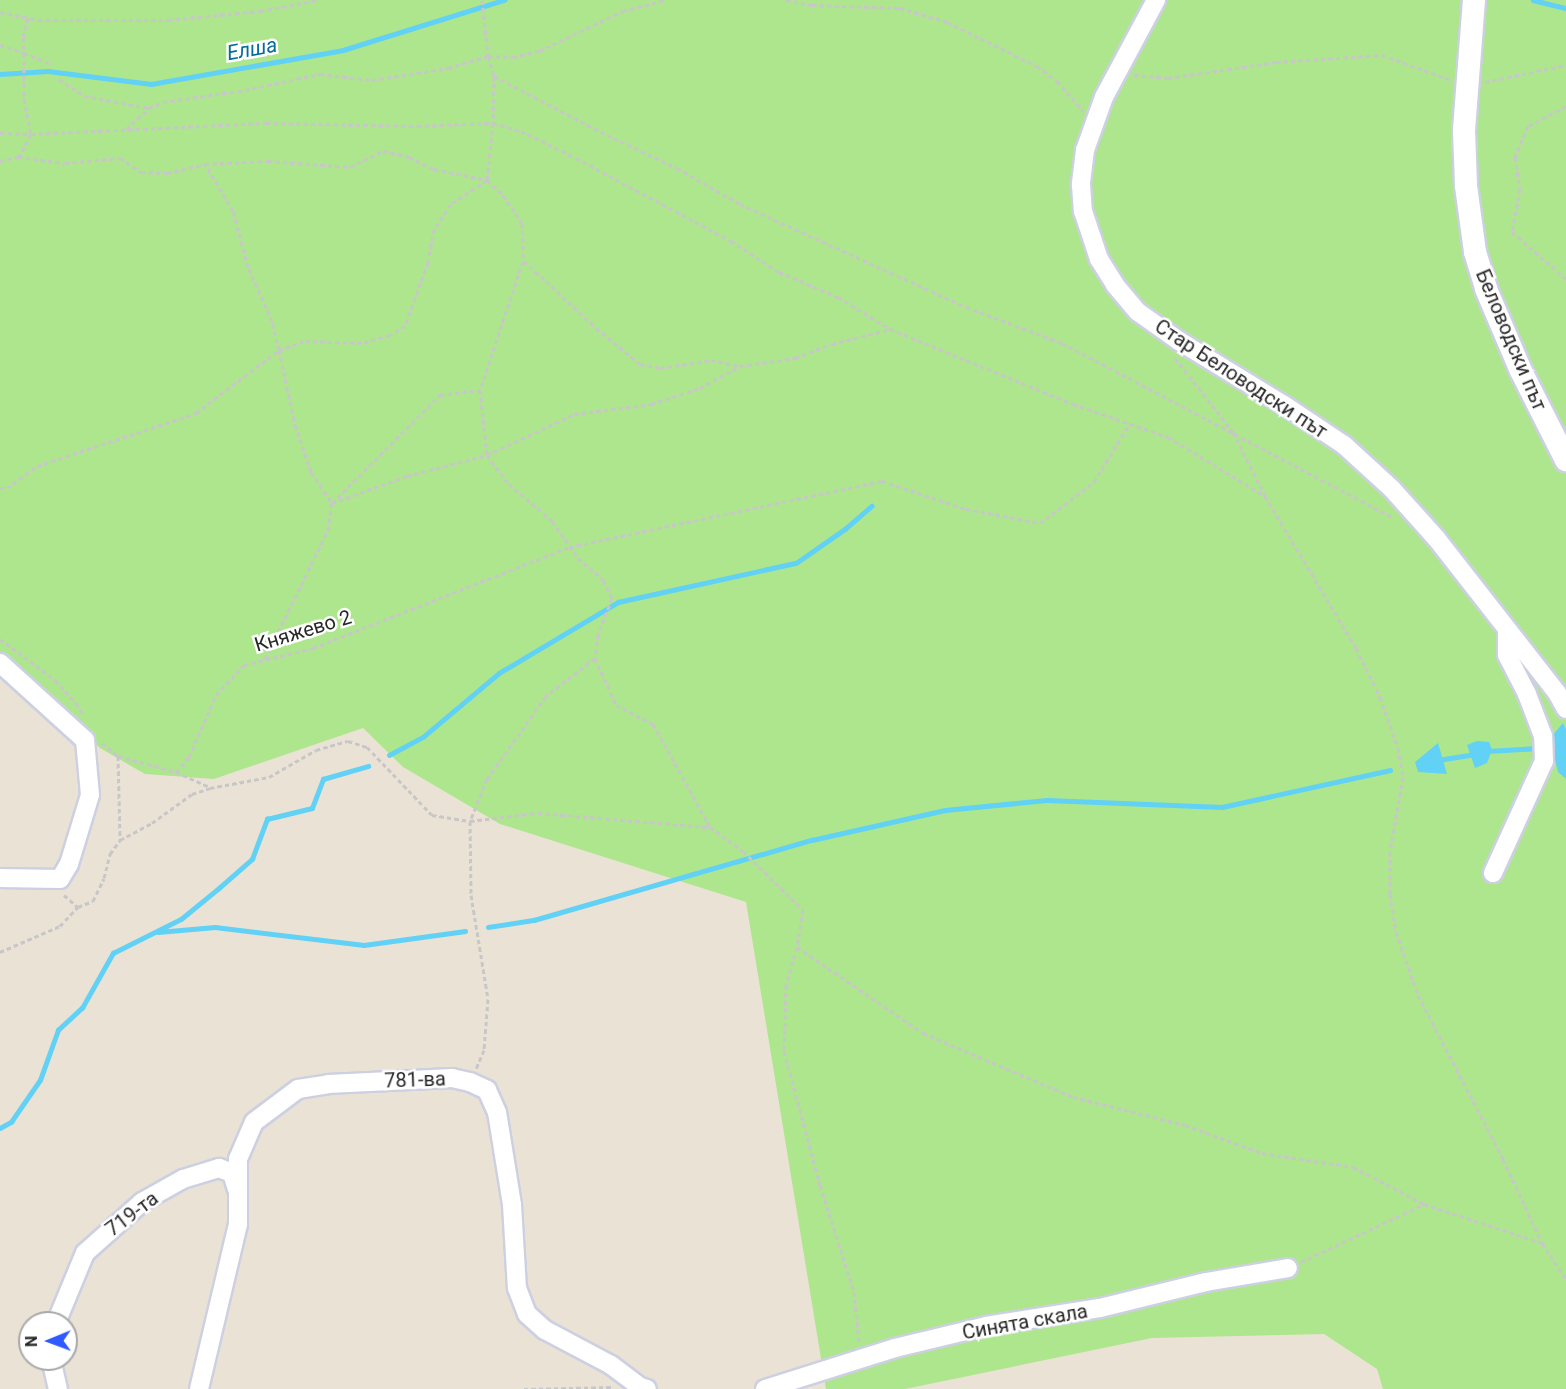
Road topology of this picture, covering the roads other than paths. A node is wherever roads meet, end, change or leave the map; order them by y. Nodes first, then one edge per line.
1 (1156, 0) edge
2 (1474, 0) edge
3 (1566, 460) edge
4 (1507, 630) junction
5 (0, 663) edge
6 (1566, 709) edge
7 (1493, 873) dead end
8 (0, 878) edge
9 (239, 1194) junction
10 (1288, 1268) road end
11 (61, 1311) edge
12 (54, 1371) edge
13 (644, 1388) edge
14 (58, 1389) edge
15 (199, 1389) edge
16 (765, 1389) edge

1 - 4 street, Стар Беловодски път
2 - 3 street, Беловодски път
4 - 6 street, Стар Беловодски път
4 - 7 street
5 - 8 street
9 - 11 street, 719-та
9 - 13 street, 781-ва
9 - 15 street, 781-ва
10 - 16 street, Синята скала
12 - 14 street

